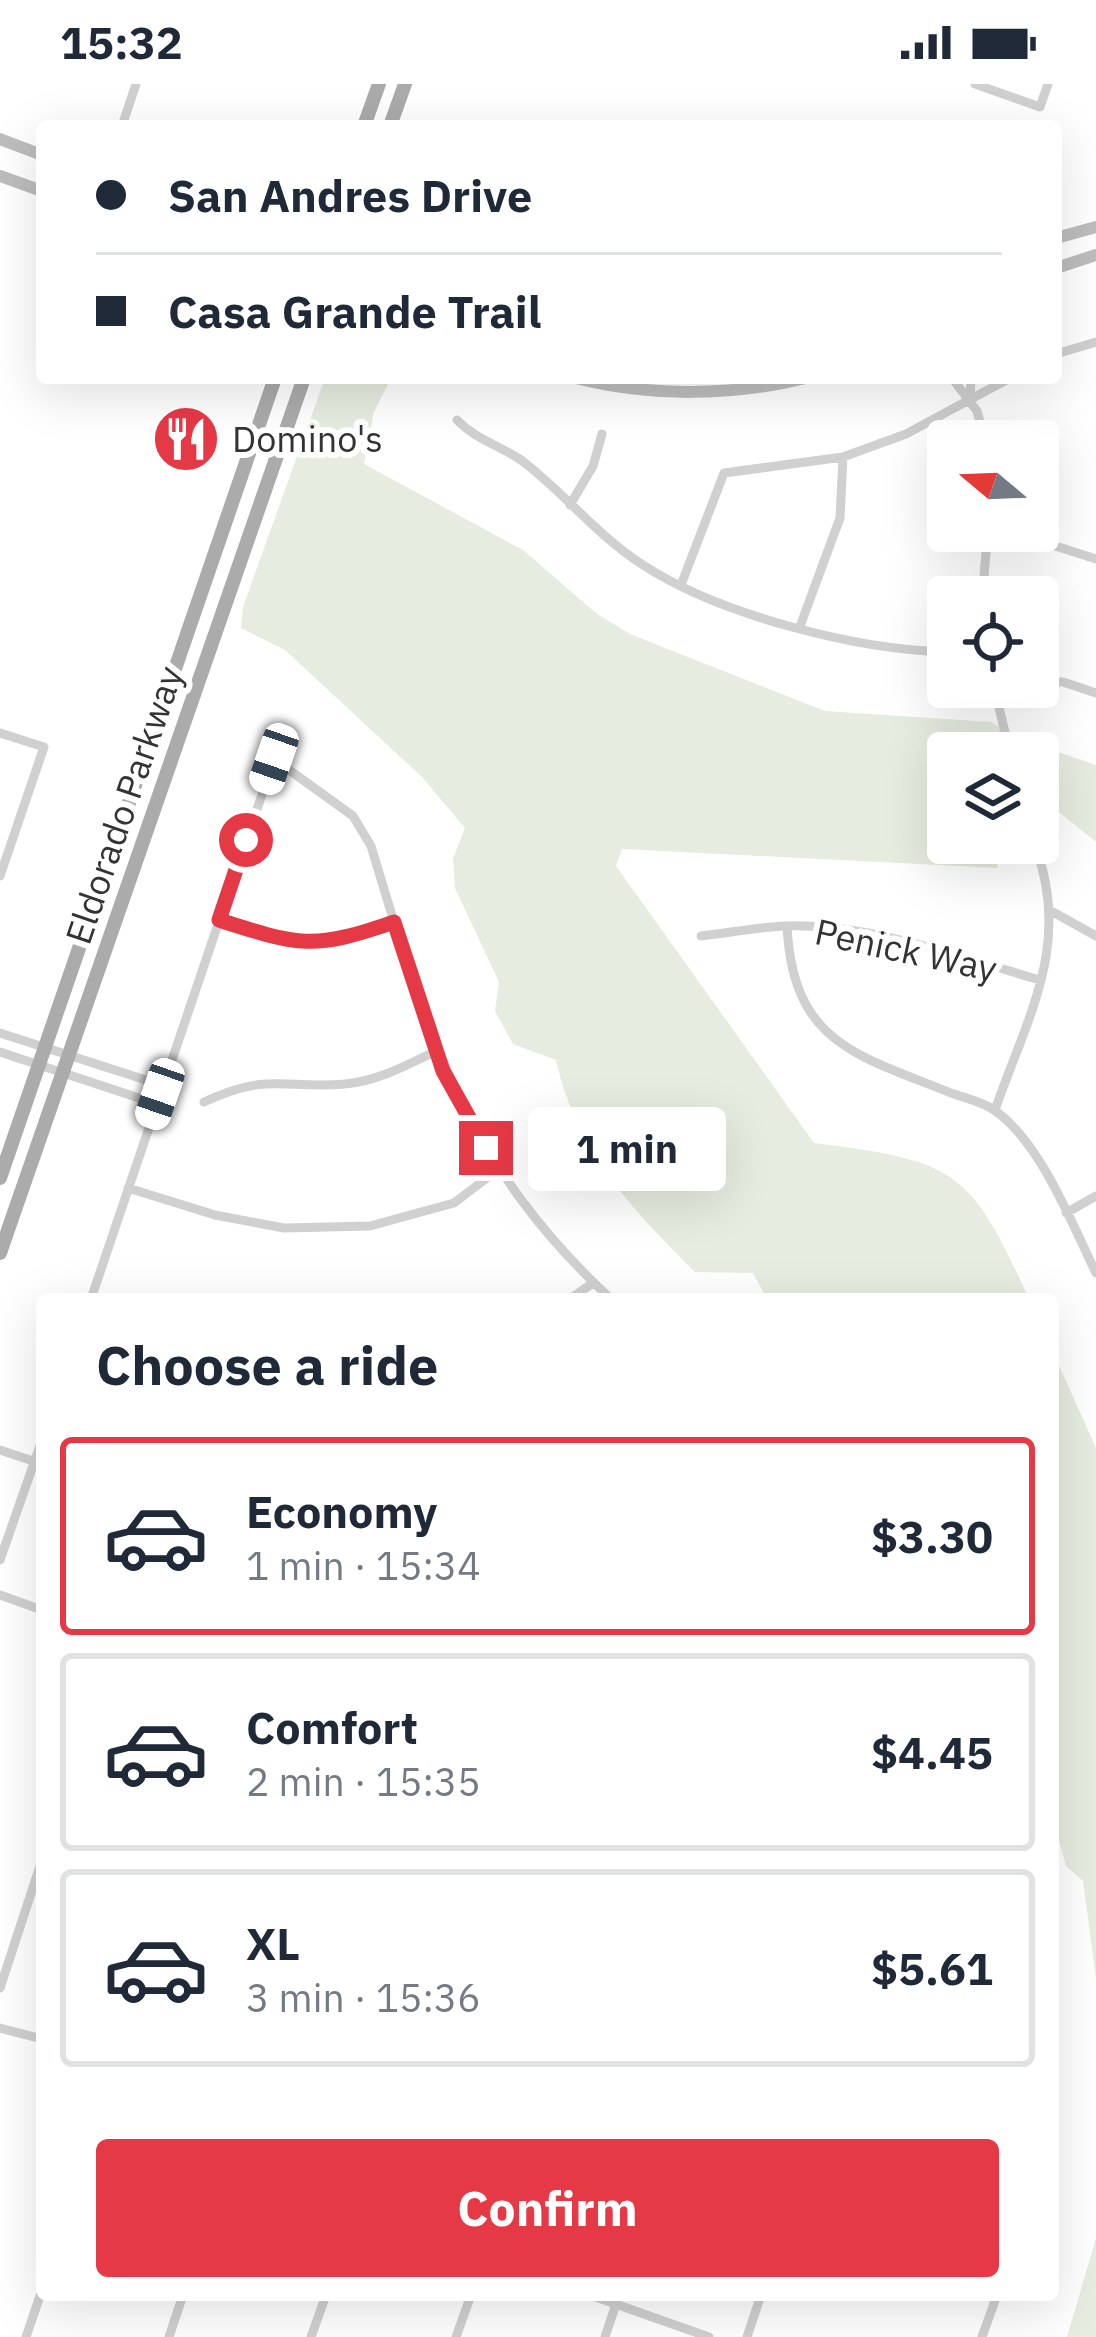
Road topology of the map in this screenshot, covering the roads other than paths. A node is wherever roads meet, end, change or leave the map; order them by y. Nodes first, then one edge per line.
1 (136, 84) edge
2 (379, 84) edge
3 (405, 84) edge
4 (975, 84) edge
5 (1048, 84) edge
6 (124, 120) edge
7 (366, 120) edge
8 (392, 120) edge
9 (0, 139) edge
10 (36, 153) edge
11 (0, 176) edge
12 (36, 189) edge
13 (1096, 227) edge
14 (1062, 236) edge
15 (1096, 255) edge
16 (1062, 266) edge
17 (1096, 342) edge
18 (1062, 352) edge
19 (273, 384) edge
20 (302, 384) edge
21 (610, 384) edge
22 (707, 384) edge
23 (957, 384) edge
24 (971, 384) edge
25 (999, 384) edge
26 (970, 399) junction
27 (457, 419) dead end
28 (978, 420) edge
29 (602, 434) dead end
30 (843, 457) junction
31 (570, 505) junction
32 (224, 532) junction
33 (248, 540) junction
34 (1059, 547) edge
35 (1096, 559) edge
36 (681, 585) junction
37 (799, 629) junction
38 (927, 650) edge
39 (1059, 682) edge
40 (1096, 693) edge
41 (0, 733) edge
42 (1040, 864) edge
43 (0, 876) edge
44 (1053, 912) junction
45 (219, 920) junction
46 (394, 922) junction
47 (787, 926) junction
48 (701, 936) dead end
49 (1096, 936) edge
50 (1040, 980) junction
51 (0, 1033) edge
52 (45, 1047) junction
53 (436, 1051) junction
54 (0, 1052) edge
55 (69, 1055) junction
56 (39, 1065) junction
57 (62, 1072) junction
58 (160, 1094) junction
59 (204, 1102) dead end
60 (995, 1110) junction
61 (500, 1168) junction
62 (0, 1178) edge
63 (128, 1188) junction
64 (1096, 1196) edge
65 (1066, 1213) junction
66 (0, 1252) edge
67 (1096, 1273) edge
68 (593, 1283) junction
69 (93, 1293) edge
70 (579, 1293) edge
71 (604, 1293) edge
72 (0, 1450) edge
73 (36, 1461) edge
74 (36, 1467) edge
75 (0, 1560) edge
76 (0, 1594) edge
77 (36, 1608) edge
78 (36, 1895) edge
79 (0, 1988) edge
80 (0, 2028) edge
81 (36, 2037) edge
82 (38, 2301) edge
83 (181, 2301) edge
84 (324, 2301) edge
85 (469, 2301) edge
86 (618, 2301) edge
87 (620, 2301) edge
88 (759, 2301) edge
89 (995, 2301) edge
90 (26, 2337) edge
91 (169, 2337) edge
92 (311, 2337) edge
93 (456, 2337) edge
94 (605, 2337) edge
95 (709, 2337) edge
96 (747, 2337) edge
97 (982, 2337) edge

1 - 6 street
2 - 7 main road
3 - 8 main road
4 - 5 street
9 - 10 main road
11 - 12 main road
13 - 14 main road
15 - 16 main road
17 - 18 street
19 - 32 main road, Eldorado Parkway
20 - 33 main road, Eldorado Parkway
21 - 22 main road
23 - 26 street
24 - 26 street
25 - 26 street
26 - 28 street
26 - 30 street
27 - 31 street
29 - 31 street
30 - 36 street
30 - 37 street
31 - 36 street
32 - 33 main road
32 - 52 main road, Eldorado Parkway
33 - 55 main road, Eldorado Parkway
34 - 35 street
36 - 37 street
37 - 38 street
39 - 40 street
41 - 43 street
42 - 44 street
44 - 49 street
44 - 50 street
45 - 46 street
45 - 46 street
45 - 58 street
46 - 53 street
47 - 48 street, Penick Way
47 - 50 street, Penick Way
47 - 60 street
50 - 60 street
51 - 52 street
52 - 55 street
52 - 56 main road, Eldorado Parkway
53 - 59 street
53 - 61 street
54 - 56 street
55 - 57 main road, Eldorado Parkway
55 - 58 street
56 - 57 street
56 - 62 main road, Eldorado Parkway
57 - 58 street
57 - 66 main road, Eldorado Parkway
58 - 63 street
60 - 65 street
61 - 63 street
61 - 68 street
63 - 69 street
64 - 65 street
65 - 67 street
68 - 70 street
68 - 71 street
72 - 73 street
74 - 75 street
76 - 77 street
78 - 79 street
80 - 81 street
82 - 90 street
83 - 91 street
84 - 92 street
85 - 93 street
86 - 94 street
87 - 95 street
88 - 96 street
89 - 97 street

